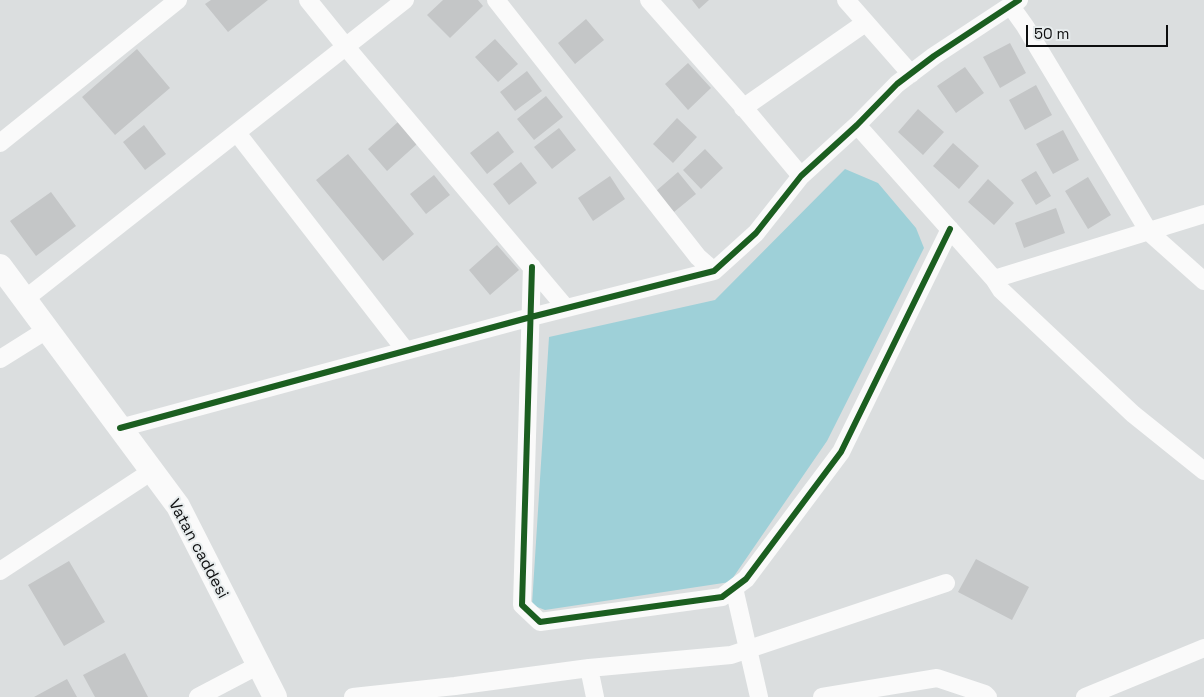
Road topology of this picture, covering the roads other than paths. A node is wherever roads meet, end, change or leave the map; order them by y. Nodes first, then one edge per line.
1 (178, 0) edge
2 (308, 0) edge
3 (405, 0) edge
4 (496, 0) edge
5 (649, 0) edge
6 (846, 0) edge
7 (1014, 2) edge
8 (865, 22) junction
9 (346, 47) junction
10 (911, 74) junction
11 (743, 108) junction
12 (856, 125) junction
13 (237, 133) junction
14 (0, 143) edge
15 (801, 176) junction
16 (1204, 214) edge
17 (950, 228) junction
18 (1149, 232) junction
19 (0, 266) edge
20 (532, 267) junction
21 (714, 271) junction
22 (994, 279) junction
23 (1204, 281) edge
24 (25, 299) junction
25 (566, 308) junction
26 (531, 317) junction
27 (48, 329) junction
28 (406, 351) junction
29 (0, 359) edge
30 (120, 428) junction
31 (152, 471) junction
32 (1204, 471) edge
33 (0, 571) edge
34 (946, 583) dead end
35 (734, 588) junction
36 (1204, 648) edge
37 (748, 649) junction
38 (259, 665) junction
39 (589, 668) junction
40 (456, 692) edge
41 (198, 697) edge
42 (275, 697) edge
43 (353, 697) edge
44 (595, 697) edge
45 (759, 697) edge
46 (822, 697) edge
47 (988, 697) edge
48 (1085, 697) edge

1 - 14 street
2 - 9 street
3 - 9 street
4 - 21 street
5 - 11 street
6 - 8 street
7 - 10 street
7 - 18 street
8 - 10 street
8 - 11 street
9 - 13 street
9 - 20 street
10 - 12 street
11 - 15 street
12 - 15 street
12 - 17 street
13 - 24 street
13 - 28 street
15 - 21 street
16 - 18 street
17 - 22 street
17 - 35 street
18 - 22 street
18 - 23 street
19 - 24 street, Vatan caddesi
20 - 25 street
20 - 26 street
21 - 25 street
22 - 32 street
24 - 27 street, Vatan caddesi
25 - 26 street
26 - 28 street
26 - 35 street
27 - 29 street
27 - 30 street, Vatan caddesi
28 - 30 street
30 - 31 street, Vatan caddesi
31 - 33 street
31 - 38 street, Vatan caddesi
34 - 37 street
35 - 37 street
36 - 48 street
37 - 39 street
37 - 45 street
38 - 41 street
38 - 42 street, Vatan caddesi
39 - 40 street
39 - 44 street
40 - 43 street
46 - 47 street

